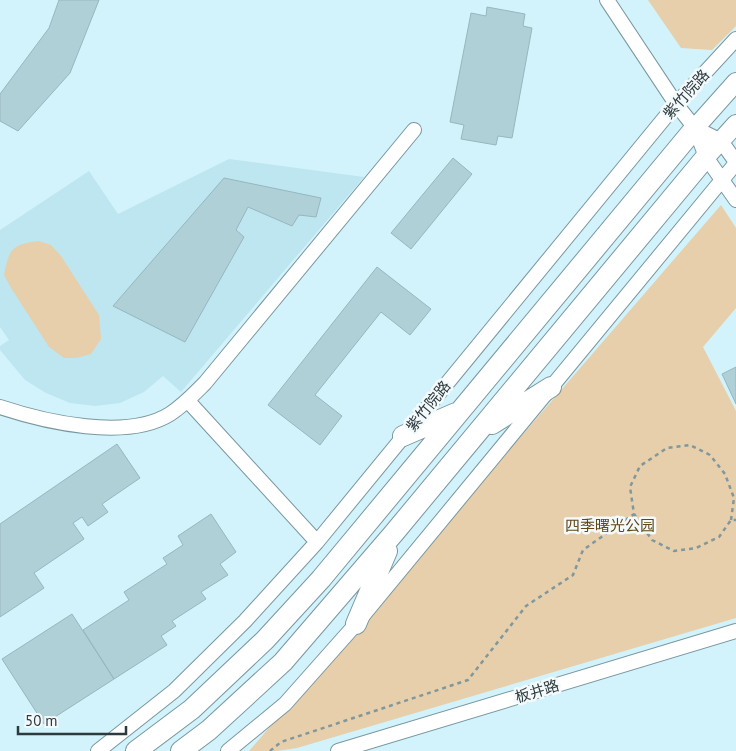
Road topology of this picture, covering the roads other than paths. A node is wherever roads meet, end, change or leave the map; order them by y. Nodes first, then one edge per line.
1 (607, 0) edge
2 (736, 39) edge
3 (736, 82) edge
4 (676, 104) junction
5 (736, 124) edge
6 (695, 128) junction
7 (414, 130) dead end
8 (721, 141) junction
9 (706, 157) junction
10 (736, 162) edge
11 (722, 180) junction
12 (736, 200) edge
13 (551, 387) junction
14 (188, 401) junction
15 (0, 407) edge
16 (460, 411) junction
17 (475, 434) junction
18 (403, 436) junction
19 (394, 533) junction
20 (316, 542) junction
21 (356, 624) junction
22 (736, 630) edge
23 (98, 751) edge
24 (136, 751) edge
25 (181, 751) edge
26 (228, 751) edge
27 (338, 751) edge

1 - 4 street
2 - 4 street, 紫竹院路
3 - 6 main road, 紫竹院路
4 - 6 street
4 - 18 street, 紫竹院路
5 - 8 main road
6 - 8 street
6 - 9 street
6 - 16 highway, 紫竹院路
7 - 14 street
8 - 9 main road
8 - 10 street
9 - 11 street
9 - 17 highway
10 - 11 street
11 - 12 street
11 - 13 street
13 - 17 highway
13 - 21 street
14 - 15 street
14 - 20 street
16 - 18 highway
16 - 24 highway, 紫竹院路
17 - 19 highway
18 - 20 street, 紫竹院路
19 - 21 highway
19 - 25 highway
20 - 23 street, 紫竹院路
21 - 26 street
22 - 27 street, 板井路

